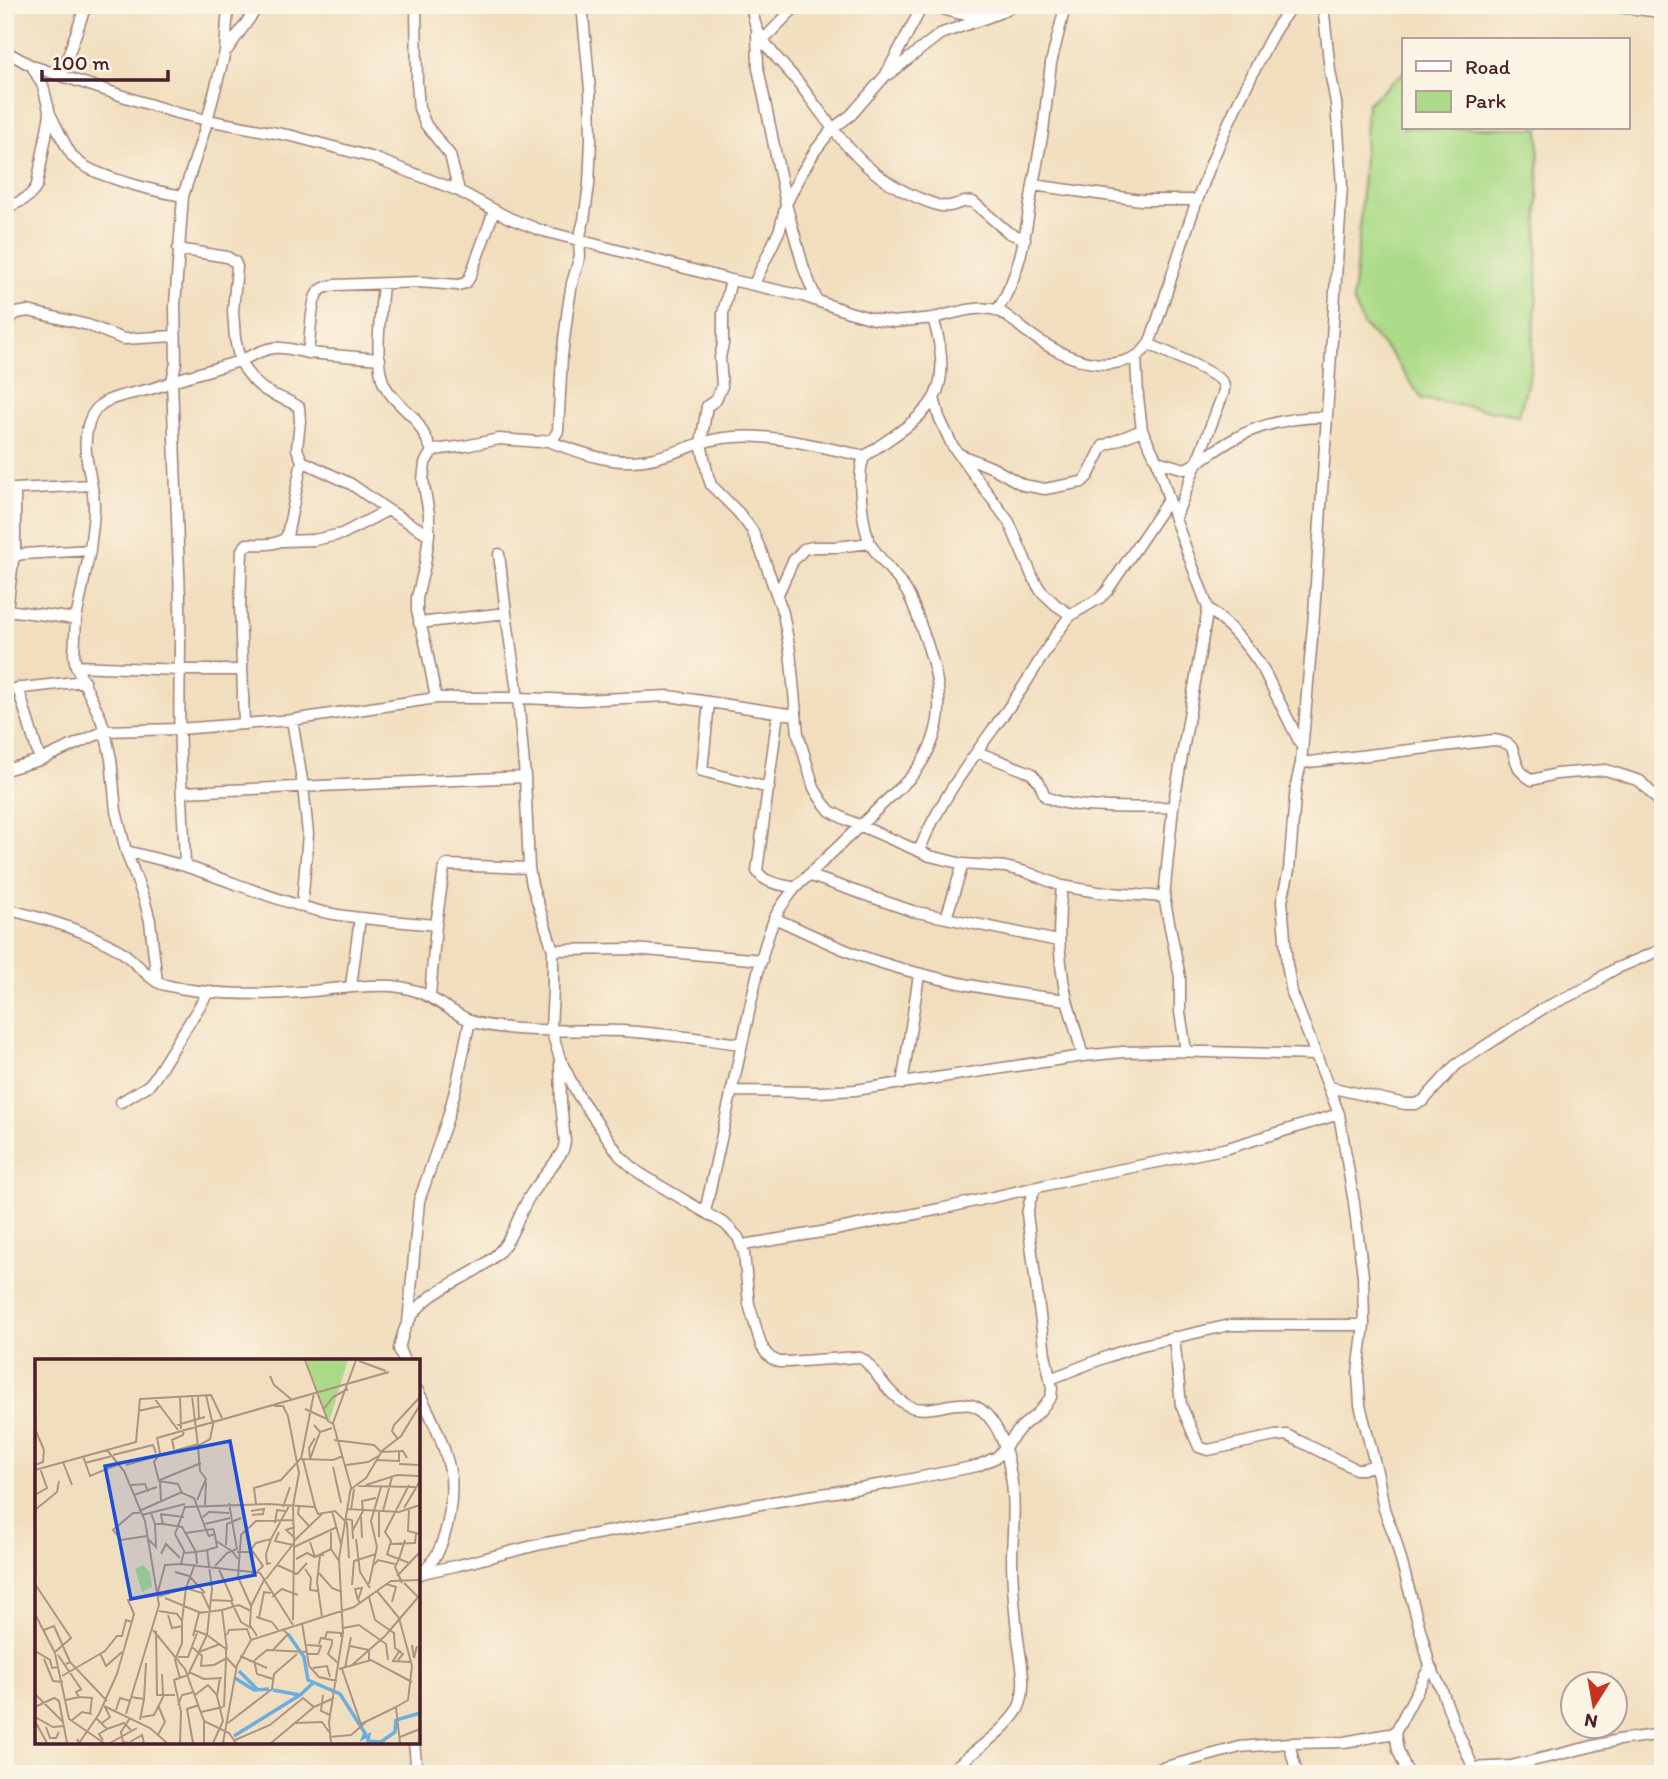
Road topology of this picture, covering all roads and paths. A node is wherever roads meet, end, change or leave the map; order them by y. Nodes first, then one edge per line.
1 (86, 5) edge
2 (228, 5) edge
3 (260, 5) edge
4 (416, 5) edge
5 (582, 5) edge
6 (751, 5) edge
7 (797, 5) edge
8 (923, 5) edge
9 (934, 5) edge
10 (1015, 5) edge
11 (1052, 5) edge
12 (1116, 5) edge
13 (1293, 5) edge
14 (1322, 5) edge
15 (1602, 5) edge
16 (1065, 7) edge
17 (1663, 10) edge
18 (991, 16) junction
19 (757, 28) junction
20 (763, 40) junction
21 (5, 51) edge
22 (225, 52) junction
23 (32, 66) junction
24 (61, 76) junction
25 (885, 76) junction
26 (50, 114) junction
27 (208, 120) junction
28 (832, 129) junction
29 (1033, 185) junction
30 (459, 191) junction
31 (183, 196) junction
32 (1197, 200) junction
33 (786, 204) junction
34 (5, 208) edge
35 (495, 211) junction
36 (579, 239) junction
37 (1026, 239) junction
38 (178, 249) junction
39 (731, 280) junction
40 (383, 284) junction
41 (754, 284) junction
42 (817, 301) junction
43 (997, 311) junction
44 (933, 318) junction
45 (5, 322) edge
46 (175, 336) junction
47 (1149, 344) junction
48 (309, 353) junction
49 (1136, 357) junction
50 (380, 359) junction
51 (240, 361) junction
52 (172, 382) junction
53 (934, 398) junction
54 (1326, 417) junction
55 (1142, 430) junction
56 (545, 440) junction
57 (701, 443) junction
58 (432, 451) junction
59 (957, 453) junction
60 (865, 456) junction
61 (302, 461) junction
62 (1157, 461) junction
63 (1196, 463) junction
64 (91, 485) junction
65 (10, 490) edge
66 (1169, 499) junction
67 (388, 510) junction
68 (1175, 519) junction
69 (429, 535) junction
70 (283, 541) junction
71 (870, 543) junction
72 (90, 550) junction
73 (499, 554) dead end
74 (15, 556) junction
75 (777, 596) junction
76 (1208, 608) junction
77 (6, 610) edge
78 (506, 613) junction
79 (1070, 615) junction
80 (76, 619) junction
81 (419, 623) junction
82 (76, 666) junction
83 (180, 670) junction
84 (242, 670) junction
85 (84, 681) junction
86 (18, 688) junction
87 (5, 690) edge
88 (436, 698) junction
89 (518, 698) junction
90 (709, 703) junction
91 (778, 713) junction
92 (795, 715) junction
93 (292, 720) junction
94 (244, 724) junction
95 (180, 729) junction
96 (105, 731) junction
97 (1302, 747) junction
98 (977, 752) junction
99 (40, 760) junction
100 (1301, 763) junction
101 (5, 770) edge
102 (525, 777) junction
103 (303, 786) junction
104 (769, 788) junction
105 (182, 792) junction
106 (1173, 807) junction
107 (1663, 815) edge
108 (859, 825) junction
109 (126, 851) junction
110 (919, 851) junction
111 (963, 864) junction
112 (185, 866) junction
113 (529, 868) junction
114 (808, 875) junction
115 (1062, 886) junction
116 (795, 888) junction
117 (1164, 897) junction
118 (302, 906) junction
119 (5, 909) edge
120 (360, 918) junction
121 (774, 918) junction
122 (946, 918) junction
123 (436, 925) junction
124 (1058, 941) junction
125 (1663, 949) edge
126 (553, 950) junction
127 (762, 960) junction
128 (919, 975) junction
129 (157, 982) junction
130 (351, 986) junction
131 (209, 991) junction
132 (430, 996) junction
133 (1067, 1000) junction
134 (470, 1020) junction
135 (551, 1029) junction
136 (742, 1044) junction
137 (1186, 1052) junction
138 (1316, 1055) junction
139 (1083, 1056) junction
140 (560, 1059) junction
141 (902, 1084) junction
142 (1329, 1087) junction
143 (731, 1091) junction
144 (121, 1102) dead end
145 (1339, 1114) junction
146 (1035, 1189) junction
147 (705, 1212) junction
148 (743, 1245) junction
149 (408, 1323) junction
150 (1364, 1325) junction
151 (1174, 1337) junction
152 (403, 1359) edge
153 (1051, 1379) junction
154 (420, 1395) edge
155 (1005, 1448) junction
156 (1374, 1465) junction
157 (420, 1575) edge
158 (1430, 1665) junction
159 (1395, 1733) junction
160 (1663, 1734) edge
161 (1289, 1743) junction
162 (414, 1744) edge
163 (1186, 1761) junction
164 (1475, 1771) edge
165 (417, 1774) edge
166 (947, 1774) edge
167 (1140, 1774) edge
168 (1187, 1774) edge
169 (1297, 1774) edge
170 (1408, 1774) edge

1 - 24 street
2 - 22 street
3 - 22 street
4 - 30 street
5 - 36 street
6 - 19 street
7 - 20 street
8 - 25 street
9 - 18 street
10 - 18 street
11 - 16 street
12 - 16 street
13 - 32 street
14 - 54 street
15 - 17 street
16 - 29 street
18 - 25 street
19 - 20 street
19 - 33 street
20 - 28 street
21 - 23 street
22 - 27 street
23 - 24 street
23 - 26 street
24 - 27 street
25 - 28 street
26 - 31 street
26 - 34 street
27 - 30 street
27 - 31 street
28 - 33 street
28 - 37 street
29 - 32 street
29 - 37 street
30 - 35 street
31 - 38 street
32 - 47 street
33 - 41 street
33 - 42 street
35 - 36 street
35 - 40 street
36 - 39 street
36 - 56 street
37 - 43 street
38 - 46 street
38 - 51 street
39 - 41 street
39 - 57 street
40 - 48 street
40 - 50 street
41 - 42 street
42 - 44 street
43 - 44 street
43 - 49 street
44 - 53 street
45 - 46 street
46 - 52 street
47 - 49 street
47 - 63 street
48 - 50 street
48 - 51 street
49 - 55 street
50 - 58 street
51 - 52 street
51 - 61 street
52 - 64 street
52 - 83 street
53 - 59 street
53 - 60 street
54 - 63 street
54 - 97 street
55 - 59 street
55 - 62 street
56 - 57 street
56 - 58 street
57 - 60 street
57 - 75 street
58 - 69 street
59 - 79 street
60 - 71 street
61 - 67 street
61 - 70 street
62 - 63 street
62 - 66 street
63 - 68 street
64 - 65 street
64 - 72 street
65 - 74 street
66 - 68 street
66 - 79 street
67 - 69 street
67 - 70 street
68 - 76 street
69 - 81 street
70 - 84 street
71 - 75 street
71 - 108 street
72 - 74 street
72 - 80 street
73 - 78 street
74 - 77 street
75 - 92 street
76 - 97 street
76 - 106 street
77 - 80 street
78 - 81 street
78 - 89 street
79 - 98 street
80 - 82 street
81 - 88 street
82 - 83 street
82 - 85 street
83 - 84 street
83 - 95 street
84 - 94 street
85 - 86 street
85 - 96 street
86 - 87 street
86 - 99 street
88 - 89 street
88 - 93 street
89 - 90 street
89 - 102 street
90 - 91 street
90 - 104 street
91 - 92 street
91 - 104 street
92 - 108 street
93 - 94 street
93 - 103 street
94 - 95 street
95 - 96 street
95 - 105 street
96 - 99 street
96 - 109 street
97 - 100 street
98 - 106 street
98 - 110 street
99 - 101 street
100 - 107 street
100 - 138 street
102 - 103 street
102 - 113 street
103 - 105 street
103 - 118 street
104 - 116 street
105 - 112 street
106 - 117 street
108 - 110 street
108 - 114 street
109 - 112 street
109 - 129 street
110 - 111 street
111 - 115 street
111 - 122 street
112 - 118 street
113 - 123 street
113 - 126 street
114 - 116 street
114 - 122 street
115 - 117 street
115 - 124 street
116 - 121 street
117 - 137 street
118 - 120 street
119 - 129 street
120 - 123 street
120 - 130 street
121 - 127 street
121 - 128 street
122 - 124 street
123 - 132 street
124 - 133 street
125 - 142 street
126 - 127 street
126 - 135 street
127 - 136 street
128 - 133 street
128 - 141 street
129 - 131 street
130 - 131 street
130 - 132 street
131 - 144 street
132 - 134 street
133 - 139 street
134 - 135 street
134 - 149 street
135 - 136 street
135 - 140 street
136 - 143 street
137 - 138 street
137 - 139 street
138 - 142 street
139 - 141 street
140 - 147 street
140 - 149 street
141 - 143 street
142 - 145 street
143 - 147 street
145 - 146 street
145 - 150 street
146 - 148 street
146 - 153 street
147 - 148 street
148 - 155 street
149 - 152 street
150 - 151 street
150 - 156 street
151 - 153 street
151 - 156 street
153 - 155 street
154 - 157 street
155 - 157 street
155 - 166 street
156 - 158 street
158 - 159 street
158 - 164 street
159 - 161 street
159 - 170 street
160 - 164 street
161 - 163 street
161 - 169 street
162 - 165 street
163 - 167 street
163 - 168 street

